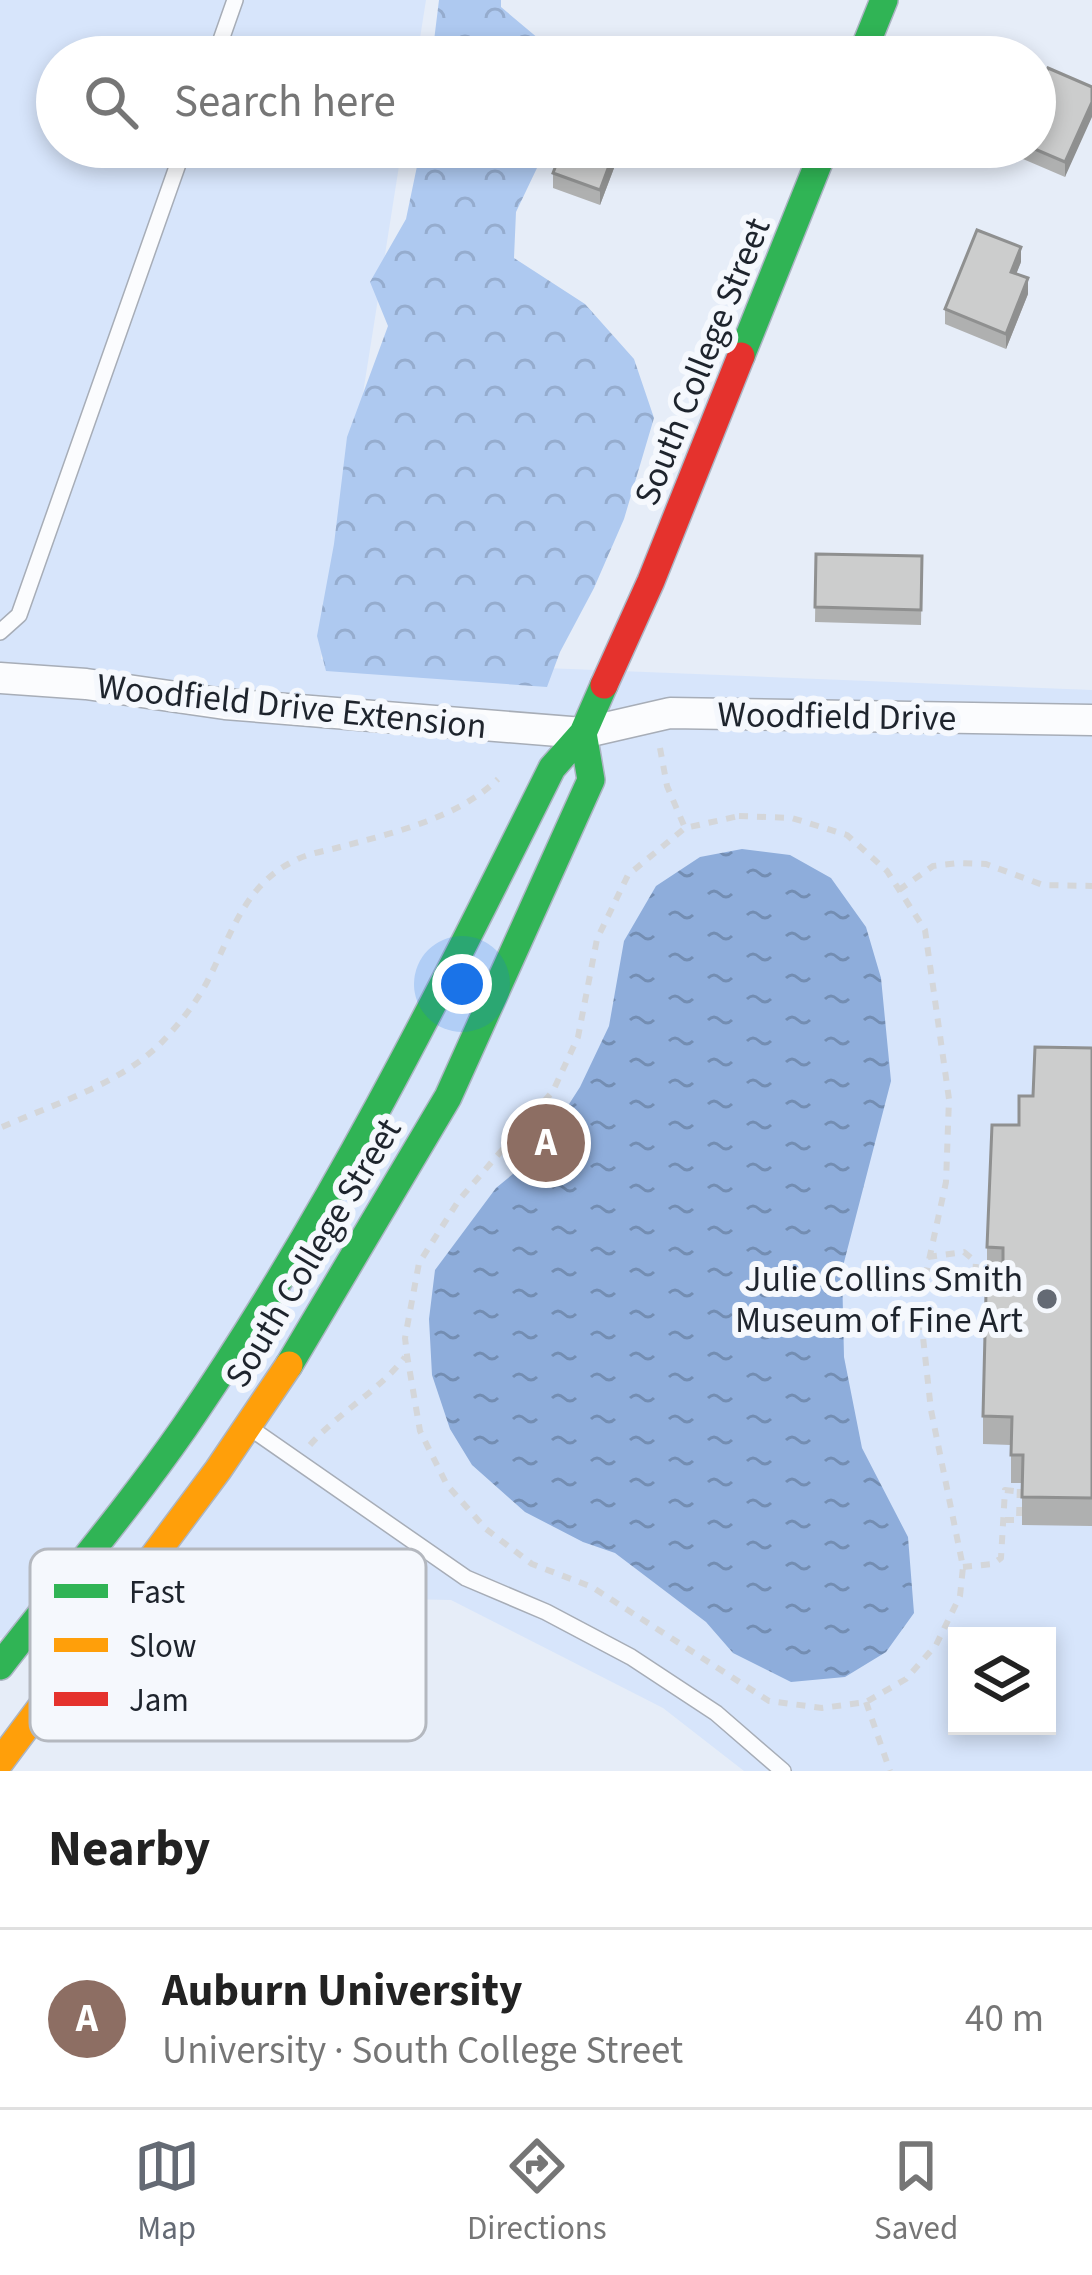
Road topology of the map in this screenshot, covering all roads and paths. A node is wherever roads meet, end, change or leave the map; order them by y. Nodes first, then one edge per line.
1 (235, 0) edge
2 (884, 0) edge
3 (222, 36) edge
4 (869, 36) edge
5 (177, 168) edge
6 (817, 168) edge
7 (0, 632) edge
8 (0, 678) edge
9 (1092, 720) edge
10 (584, 733) junction
11 (660, 748) dead end
12 (498, 779) dead end
13 (685, 828) junction
14 (1092, 886) edge
15 (899, 890) junction
16 (2, 1127) edge
17 (928, 1257) junction
18 (975, 1276) dead end
19 (242, 1336) junction
20 (406, 1355) junction
21 (242, 1365) dead end
22 (246, 1416) junction
23 (308, 1448) dead end
24 (1004, 1520) junction
25 (91, 1549) edge
26 (153, 1549) edge
27 (963, 1567) junction
28 (30, 1627) edge
29 (0, 1666) edge
30 (866, 1702) junction
31 (30, 1720) edge
32 (0, 1762) edge
33 (783, 1771) edge
34 (890, 1771) edge

1 - 3 lane
2 - 4 main road
5 - 7 lane
6 - 10 main road, South College Street
8 - 10 street, Woodfield Drive Extension
9 - 10 street, Woodfield Drive
10 - 19 main road, South College Street
10 - 22 main road, South College Street
11 - 13 path
12 - 16 path
13 - 15 path
13 - 20 path
14 - 15 path
15 - 17 path
17 - 18 path
17 - 27 path
19 - 21 lane
19 - 25 main road, South College Street
20 - 23 path
20 - 30 path
22 - 26 main road, South College Street
22 - 33 lane
24 - 24 path
24 - 27 path
27 - 30 path
28 - 29 main road, South College Street
30 - 34 path
31 - 32 main road, South College Street

